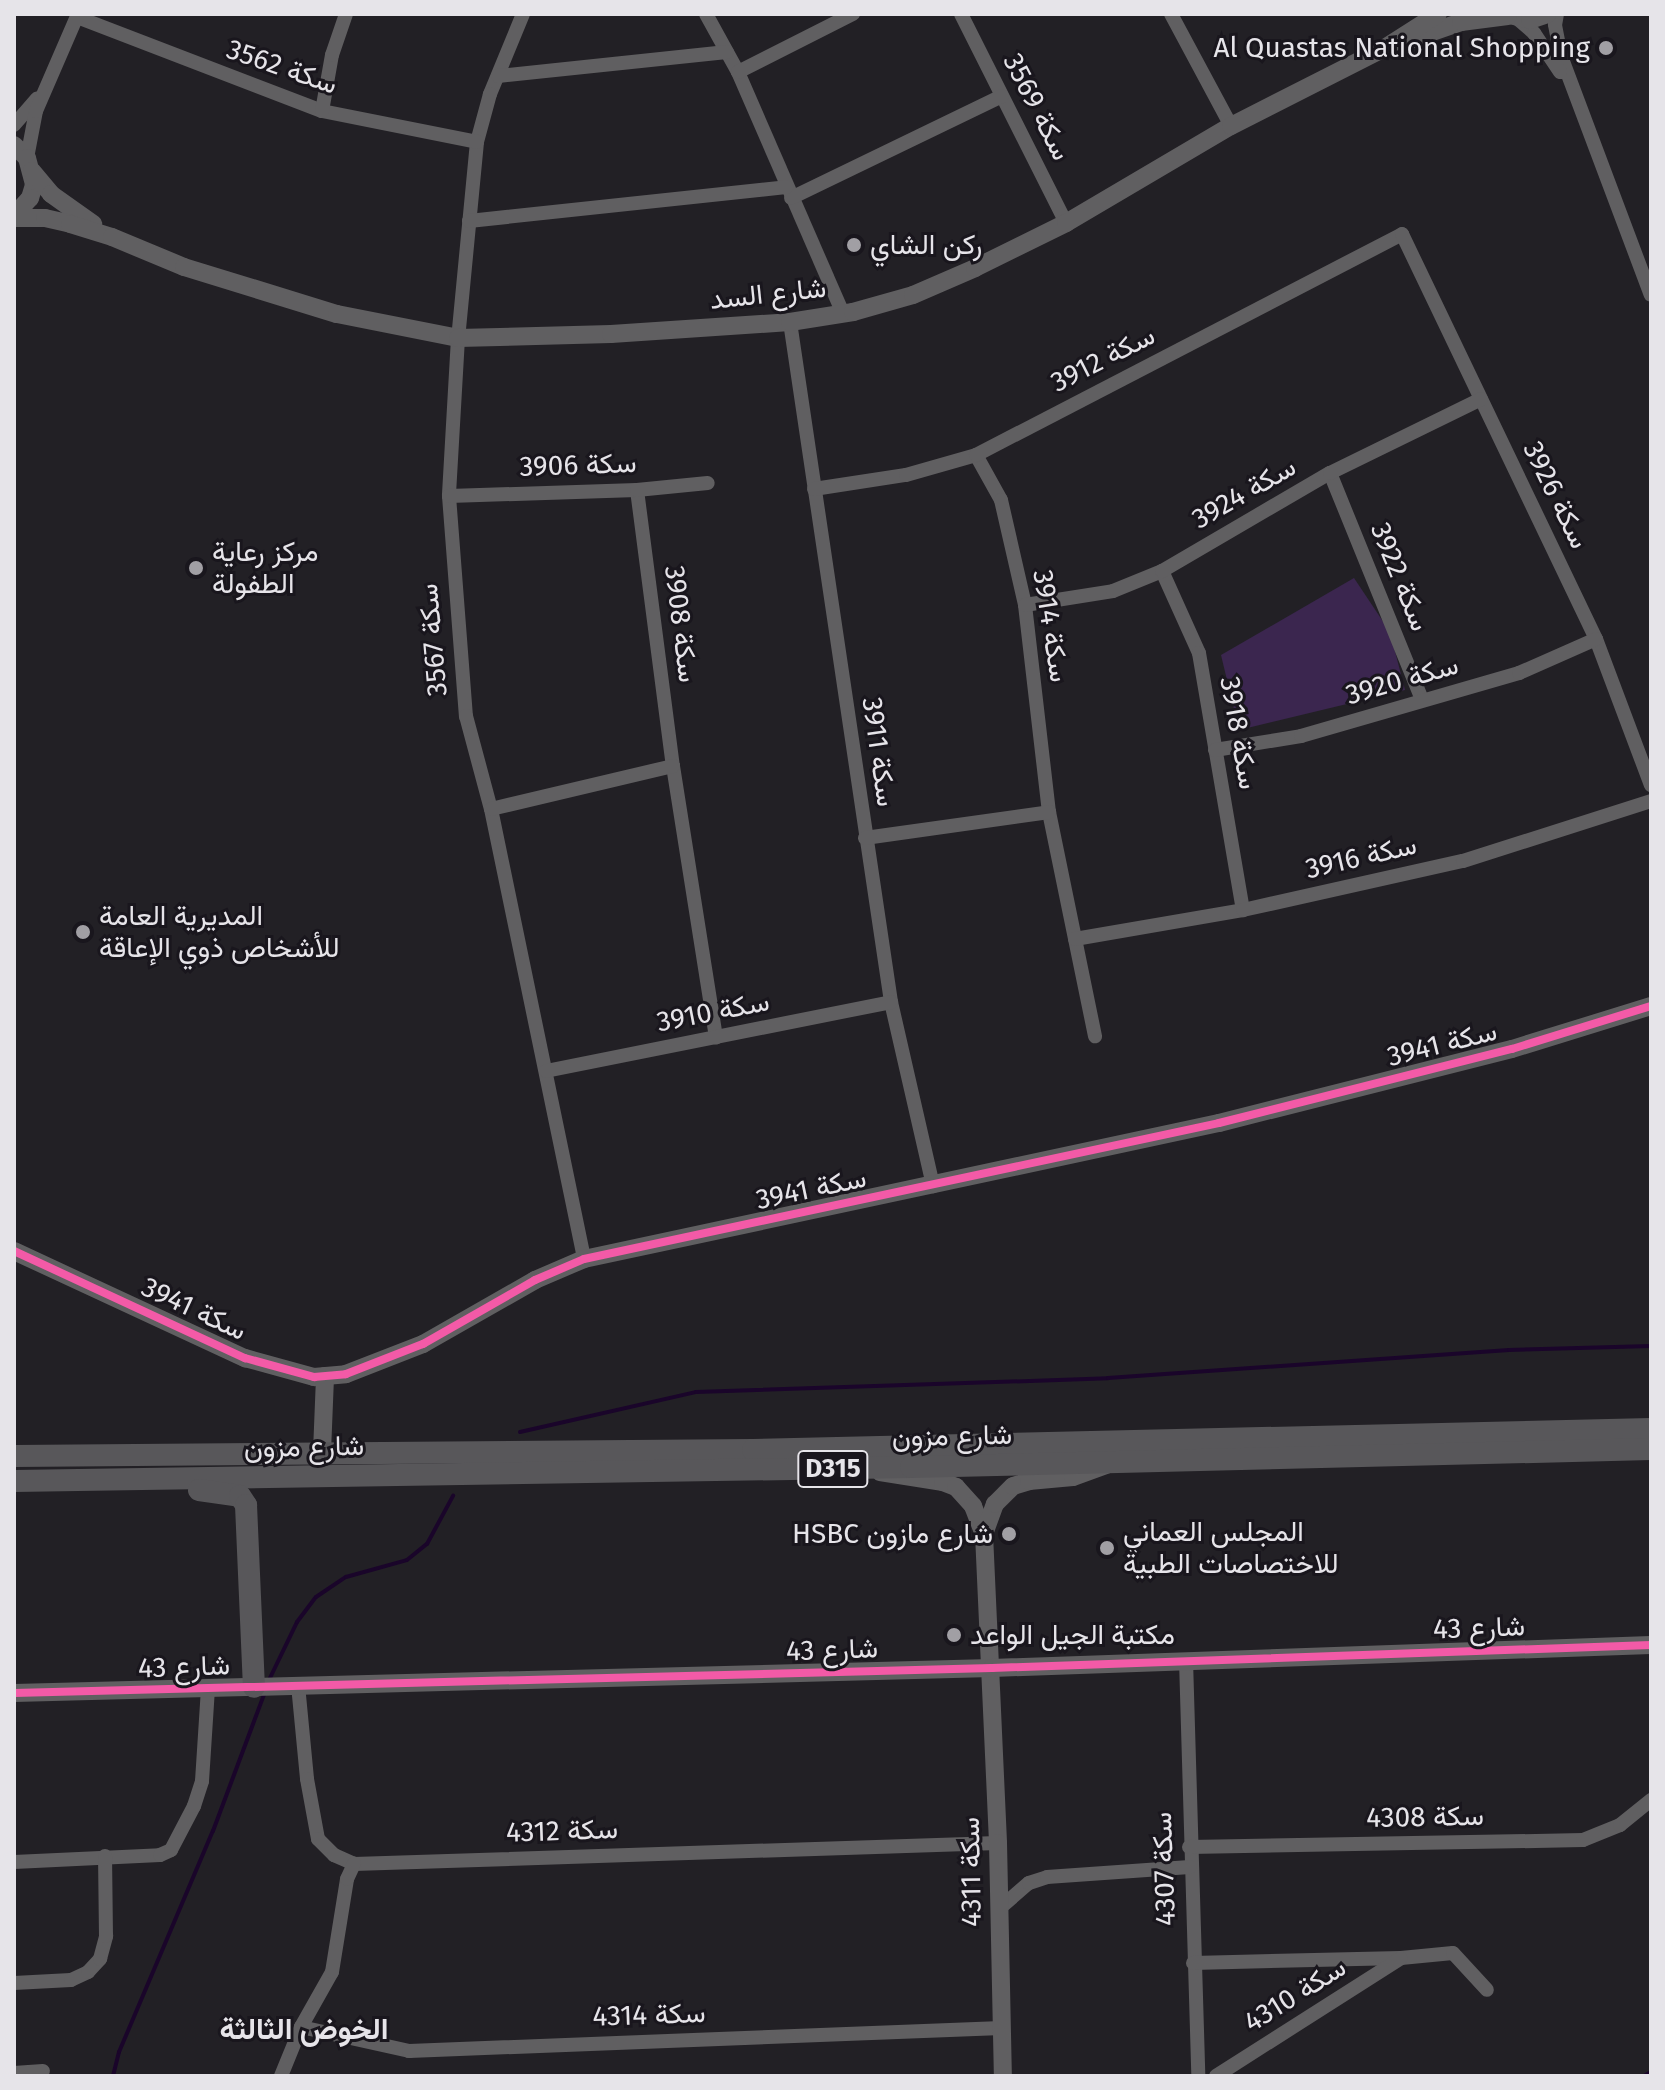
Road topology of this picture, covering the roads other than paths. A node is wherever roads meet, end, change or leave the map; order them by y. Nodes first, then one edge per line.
1 (346, 14) edge
2 (523, 14) edge
3 (706, 14) edge
4 (853, 14) edge
5 (961, 14) edge
6 (1171, 14) edge
7 (1438, 14) edge
8 (1547, 14) edge
9 (1557, 14) edge
10 (78, 15) edge
11 (1511, 16) edge
12 (1383, 49) junction
13 (727, 52) junction
14 (738, 72) junction
15 (498, 76) junction
16 (48, 82) junction
17 (1002, 96) junction
18 (1575, 96) junction
19 (322, 111) junction
20 (14, 125) edge
21 (1231, 126) junction
22 (477, 142) junction
23 (24, 158) edge
24 (789, 192) junction
25 (14, 217) edge
26 (469, 221) junction
27 (1066, 223) junction
28 (1402, 234) joint
29 (112, 237) junction
30 (1651, 295) edge
31 (843, 314) junction
32 (790, 322) junction
33 (458, 338) junction
34 (1481, 399) junction
35 (976, 455) junction
36 (1330, 473) junction
37 (708, 483) dead end
38 (814, 489) junction
39 (637, 490) junction
40 (449, 496) junction
41 (1162, 571) junction
42 (1025, 605) junction
43 (1596, 639) junction
44 (1422, 700) junction
45 (1215, 750) junction
46 (673, 766) junction
47 (1651, 785) edge
48 (1651, 801) edge
49 (491, 809) junction
50 (1049, 812) junction
51 (865, 838) junction
52 (1243, 910) junction
53 (1075, 939) junction
54 (891, 1002) junction
55 (1651, 1006) edge
56 (1095, 1036) dead end
57 (716, 1038) junction
58 (546, 1071) junction
59 (933, 1186) junction
60 (14, 1251) edge
61 (584, 1259) junction
62 (325, 1376) junction
63 (1651, 1429) edge
64 (1651, 1449) edge
65 (322, 1452) junction
66 (14, 1456) edge
67 (1112, 1462) junction
68 (870, 1468) junction
69 (14, 1481) edge
70 (984, 1534) junction
71 (1651, 1645) edge
72 (1186, 1660) junction
73 (992, 1668) junction
74 (298, 1685) junction
75 (254, 1687) junction
76 (208, 1688) junction
77 (14, 1693) edge
78 (1651, 1800) edge
79 (998, 1843) junction
80 (1189, 1847) junction
81 (105, 1856) junction
82 (14, 1862) edge
83 (354, 1864) junction
84 (1190, 1867) junction
85 (1000, 1908) junction
86 (1401, 1958) junction
87 (1193, 1963) junction
88 (14, 1983) edge
89 (1487, 1990) dead end
90 (301, 2027) junction
91 (1002, 2028) junction
92 (43, 2071) dead end
93 (14, 2073) edge
94 (281, 2076) edge
95 (1003, 2076) edge
96 (1198, 2076) edge
97 (1216, 2076) edge

1 - 19 street
2 - 15 street, سكة 3567
3 - 13 street
4 - 14 street
5 - 17 street, سكة 3569
6 - 21 street
7 - 12 street, شارع السد
8 - 11 street, شارع السد
9 - 18 street
10 - 16 street
10 - 19 street, سكة 3562
11 - 12 street, شارع السد
11 - 18 street
12 - 21 street, شارع السد
13 - 14 street
13 - 15 street
14 - 24 street
15 - 22 street, سكة 3567
16 - 20 street
16 - 23 street
17 - 24 street
17 - 27 street, سكة 3569
18 - 30 street
19 - 22 street, سكة 3562
21 - 27 street, شارع السد
22 - 26 street, سكة 3567
23 - 25 street
23 - 29 street, شارع السد
24 - 26 street
24 - 31 street
25 - 29 street, شارع السد
26 - 33 street, سكة 3567
27 - 31 street, شارع السد
28 - 34 street, سكة 3926
28 - 35 street, سكة 3912
29 - 33 street, شارع السد
31 - 32 street, شارع السد
32 - 33 street, شارع السد
32 - 38 street, سكة 3911
33 - 40 street, سكة 3567
34 - 36 street, سكة 3924
34 - 43 street, سكة 3926
35 - 38 street, سكة 3912
35 - 42 street, سكة 3914
36 - 41 street, سكة 3924
36 - 44 street, سكة 3922
37 - 39 street, سكة 3906
38 - 51 street, سكة 3911
39 - 40 street, سكة 3906
39 - 46 street, سكة 3908
40 - 49 street, سكة 3567
41 - 42 street, سكة 3924
41 - 45 street, سكة 3918
42 - 50 street, سكة 3914
43 - 44 street, سكة 3920
43 - 47 street, سكة 3926
44 - 45 street, سكة 3920
45 - 52 street, سكة 3918
46 - 49 street
46 - 57 street, سكة 3908
48 - 52 street, سكة 3916
49 - 58 street, سكة 3567
50 - 51 street
50 - 53 street, سكة 3914
51 - 54 street, سكة 3911
52 - 53 street, سكة 3916
53 - 56 street, سكة 3914
54 - 57 street, سكة 3910
54 - 59 street, سكة 3911
55 - 59 street, سكة 3941
57 - 58 street, سكة 3910
58 - 61 street, سكة 3567
59 - 61 street, سكة 3941
60 - 62 street, سكة 3941
61 - 62 street, سكة 3941
62 - 65 street
63 - 65 main road, شارع مزون / D315
64 - 67 main road, شارع مزون / D315
65 - 66 main road, شارع مزون / D315
67 - 68 main road, شارع مزون / D315
67 - 70 street
68 - 69 main road, شارع مزون / D315
68 - 70 street
69 - 75 main road
70 - 73 street, سكة 4311
71 - 72 street, شارع 43
72 - 73 street, شارع 43
72 - 80 street, سكة 4307
73 - 74 street, شارع 43
73 - 79 street, سكة 4311
74 - 75 street, شارع 43
74 - 83 street
75 - 76 street, شارع 43
76 - 77 street, شارع 43
76 - 81 street
78 - 80 street, سكة 4308
79 - 83 street, سكة 4312
79 - 85 street, سكة 4311
80 - 84 street, سكة 4307
81 - 82 street
81 - 88 street
83 - 90 street
84 - 85 street
84 - 87 street, سكة 4307
85 - 91 street, سكة 4311
86 - 87 street, سكة 4310
86 - 89 street, سكة 4310
86 - 97 street, سكة 4310
87 - 96 street, سكة 4307
90 - 91 street, سكة 4314
90 - 94 street
91 - 95 street, سكة 4311
92 - 93 street

